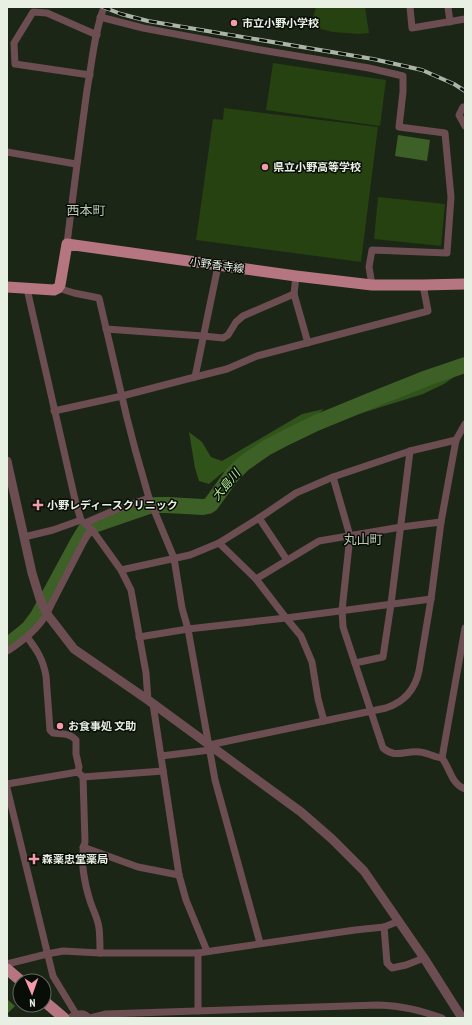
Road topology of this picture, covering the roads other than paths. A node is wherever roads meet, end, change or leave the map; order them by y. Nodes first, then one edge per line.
1 (104, 7) edge
2 (410, 7) edge
3 (448, 7) edge
4 (100, 17) junction
5 (465, 19) edge
6 (450, 22) junction
7 (97, 35) junction
8 (90, 75) junction
9 (465, 107) edge
10 (465, 126) edge
11 (7, 152) edge
12 (76, 164) junction
13 (66, 244) junction
14 (218, 266) junction
15 (296, 276) junction
16 (465, 284) edge
17 (372, 285) junction
18 (423, 286) junction
19 (7, 287) edge
20 (58, 288) junction
21 (27, 289) junction
22 (294, 294) junction
23 (106, 329) junction
24 (203, 336) junction
25 (308, 343) junction
26 (195, 377) junction
27 (122, 396) junction
28 (54, 411) junction
29 (465, 424) edge
30 (456, 440) junction
31 (410, 451) junction
32 (7, 461) edge
33 (333, 477) junction
34 (149, 498) junction
35 (259, 518) junction
36 (441, 522) junction
37 (84, 523) junction
38 (401, 527) junction
39 (93, 531) junction
40 (350, 536) junction
41 (24, 537) junction
42 (219, 543) junction
43 (174, 558) junction
44 (287, 560) junction
45 (121, 570) junction
46 (256, 579) junction
47 (431, 599) junction
48 (391, 604) junction
49 (342, 610) junction
50 (47, 614) junction
51 (286, 618) junction
52 (465, 628) edge
53 (188, 629) junction
54 (27, 637) junction
55 (140, 637) junction
56 (7, 651) edge
57 (355, 663) junction
58 (151, 702) junction
59 (371, 712) junction
60 (324, 721) junction
61 (210, 747) junction
62 (161, 756) junction
63 (442, 758) junction
64 (163, 771) junction
65 (80, 775) junction
66 (7, 784) edge
67 (7, 788) edge
68 (465, 788) edge
69 (83, 847) junction
70 (179, 875) junction
71 (399, 921) junction
72 (384, 927) junction
73 (260, 944) junction
74 (207, 951) junction
75 (100, 953) junction
76 (198, 953) junction
77 (47, 954) junction
78 (424, 958) junction
79 (7, 964) edge
80 (52, 1008) edge
81 (198, 1011) junction
82 (76, 1014) junction
83 (64, 1018) edge
84 (69, 1018) edge
85 (90, 1018) edge
86 (442, 1018) edge
87 (462, 1018) edge

1 - 4 street
2 - 6 street
3 - 6 street
4 - 7 street
4 - 17 street
5 - 6 street
7 - 8 street
7 - 8 street
8 - 12 street
9 - 10 street
11 - 12 street
12 - 13 street
13 - 14 main road, 小野香寺線
13 - 20 main road
14 - 15 main road, 小野香寺線
14 - 24 street
15 - 17 main road, 小野香寺線
15 - 22 street
16 - 18 main road, 小野香寺線
17 - 18 main road, 小野香寺線
18 - 25 street
19 - 21 main road
20 - 21 main road
20 - 23 street
21 - 28 street
22 - 24 street
22 - 25 street
23 - 24 street
23 - 27 street
24 - 26 street
25 - 26 street
26 - 27 street
27 - 28 street
27 - 34 street
28 - 37 street
29 - 30 street
30 - 31 street
30 - 36 street
31 - 33 street
31 - 38 street
32 - 41 street
33 - 35 street
33 - 40 street
34 - 37 street
34 - 43 street
35 - 42 street
35 - 44 street
36 - 38 street
36 - 47 street
37 - 39 street
37 - 41 street
38 - 40 street
38 - 48 street
39 - 45 street
39 - 50 street
40 - 44 street
40 - 49 street
41 - 50 street
42 - 43 street
42 - 46 street
43 - 45 street
43 - 53 street
44 - 46 street
45 - 55 street
46 - 51 street
47 - 48 street
47 - 59 street
48 - 49 street
48 - 57 street
49 - 51 street
49 - 57 street
50 - 54 street
50 - 58 street
51 - 53 street
51 - 60 street
52 - 63 street
53 - 55 street
53 - 61 street
54 - 56 street
54 - 65 street
55 - 58 street
57 - 59 street
58 - 61 street
58 - 62 street
59 - 60 street
59 - 63 street
60 - 61 street
61 - 62 street
61 - 71 street
61 - 73 street
62 - 64 street
63 - 68 street
64 - 65 street
64 - 70 street
65 - 66 street
65 - 69 street
67 - 77 street
69 - 70 street
69 - 75 street
70 - 74 street
71 - 72 street
71 - 78 street
72 - 73 street
72 - 78 street
73 - 74 street
74 - 76 street
75 - 76 street
75 - 77 street
76 - 81 street
77 - 79 street
77 - 82 street
78 - 87 street
80 - 83 main road
81 - 85 street
81 - 86 street
82 - 84 street
82 - 85 street

